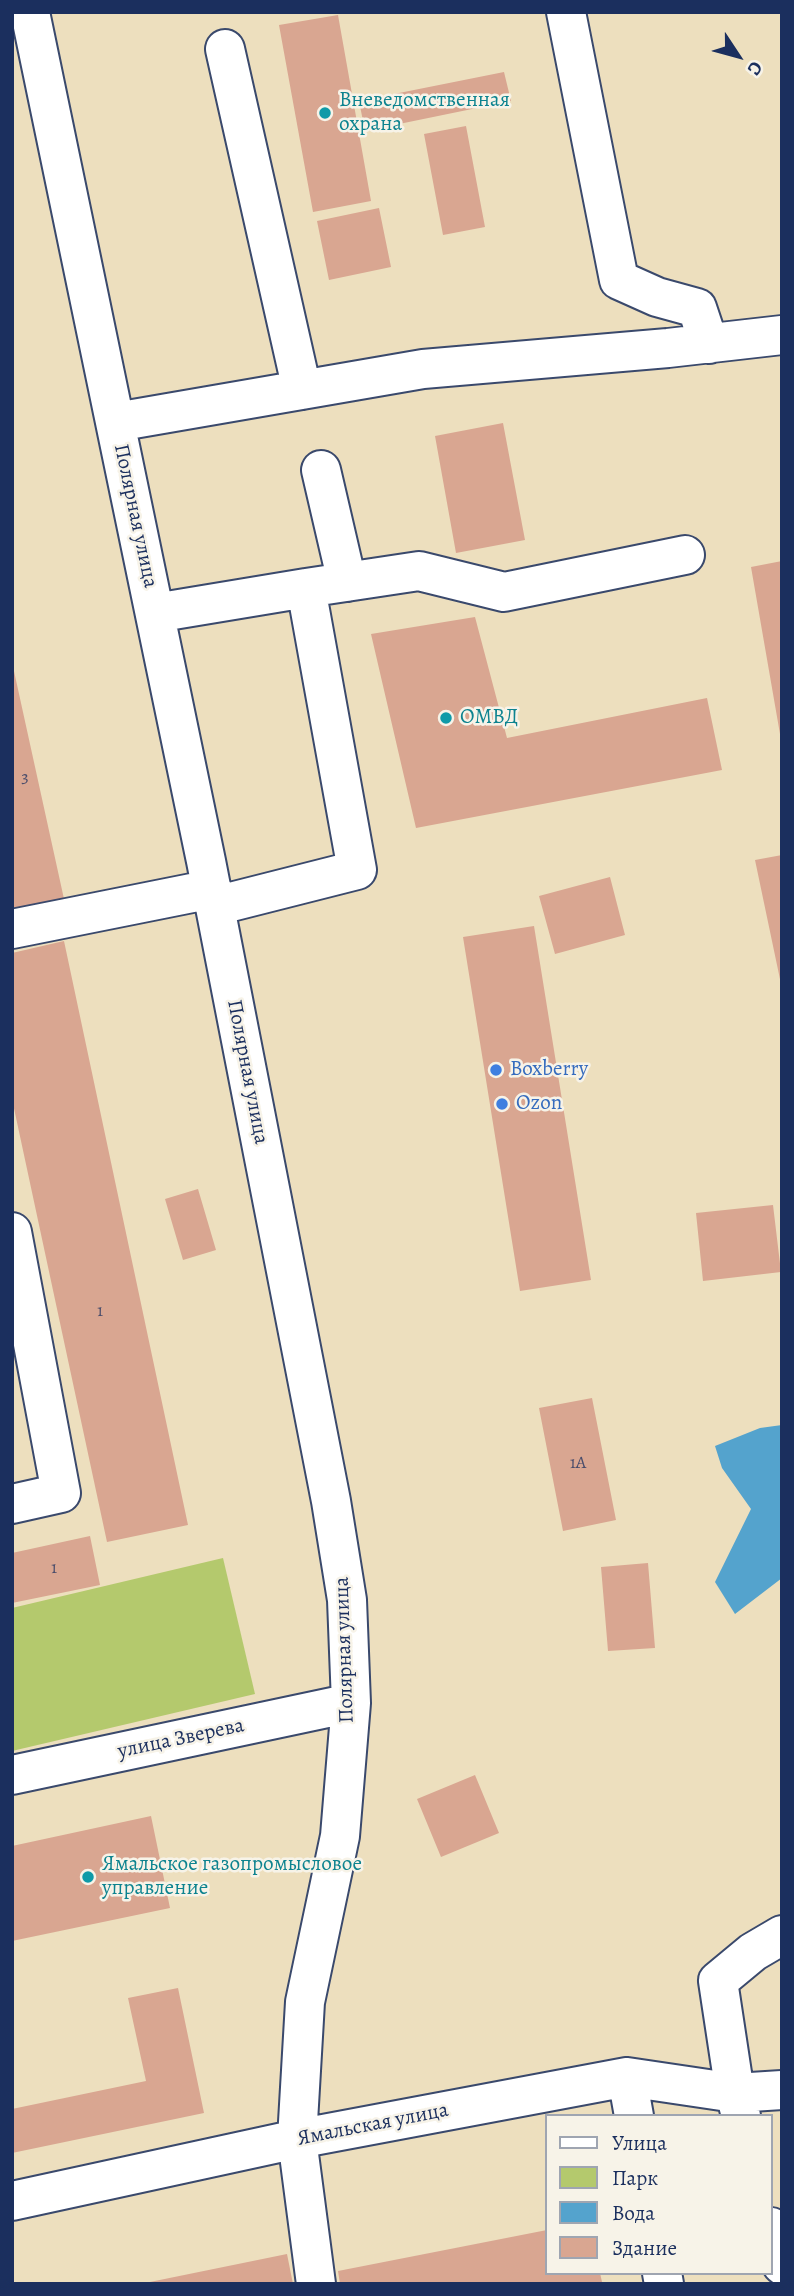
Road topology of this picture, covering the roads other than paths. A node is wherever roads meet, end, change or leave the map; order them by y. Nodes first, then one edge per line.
1 (30, 12) edge
2 (566, 12) edge
3 (225, 49) dead end
4 (782, 335) edge
5 (709, 344) junction
6 (302, 390) junction
7 (116, 422) junction
8 (321, 470) dead end
9 (685, 555) dead end
10 (346, 582) junction
11 (306, 588) junction
12 (155, 613) junction
13 (213, 897) junction
14 (12, 929) edge
15 (12, 1232) edge
16 (12, 1504) edge
17 (351, 1703) junction
18 (12, 1775) edge
19 (782, 1935) edge
20 (627, 2077) junction
21 (782, 2090) edge
22 (738, 2105) edge
23 (634, 2114) edge
24 (297, 2139) junction
25 (12, 2201) edge
26 (773, 2234) edge
27 (782, 2265) edge
28 (316, 2284) edge

1 - 7 street, Полярная улица
2 - 5 street
3 - 6 street
4 - 5 street
5 - 6 street
6 - 7 street
7 - 12 street, Полярная улица
8 - 10 street
9 - 10 street
10 - 11 street
11 - 12 street
11 - 13 street
12 - 13 street, Полярная улица
13 - 14 street
13 - 17 street, Полярная улица
15 - 16 street
17 - 18 street, улица Зверева
17 - 24 street, Полярная улица
19 - 22 street
20 - 22 street, Ямальская улица
20 - 23 street
20 - 24 street, Ямальская улица
21 - 22 street, Ямальская улица
24 - 25 street, Ямальская улица
24 - 28 street, Полярная улица
26 - 27 street

